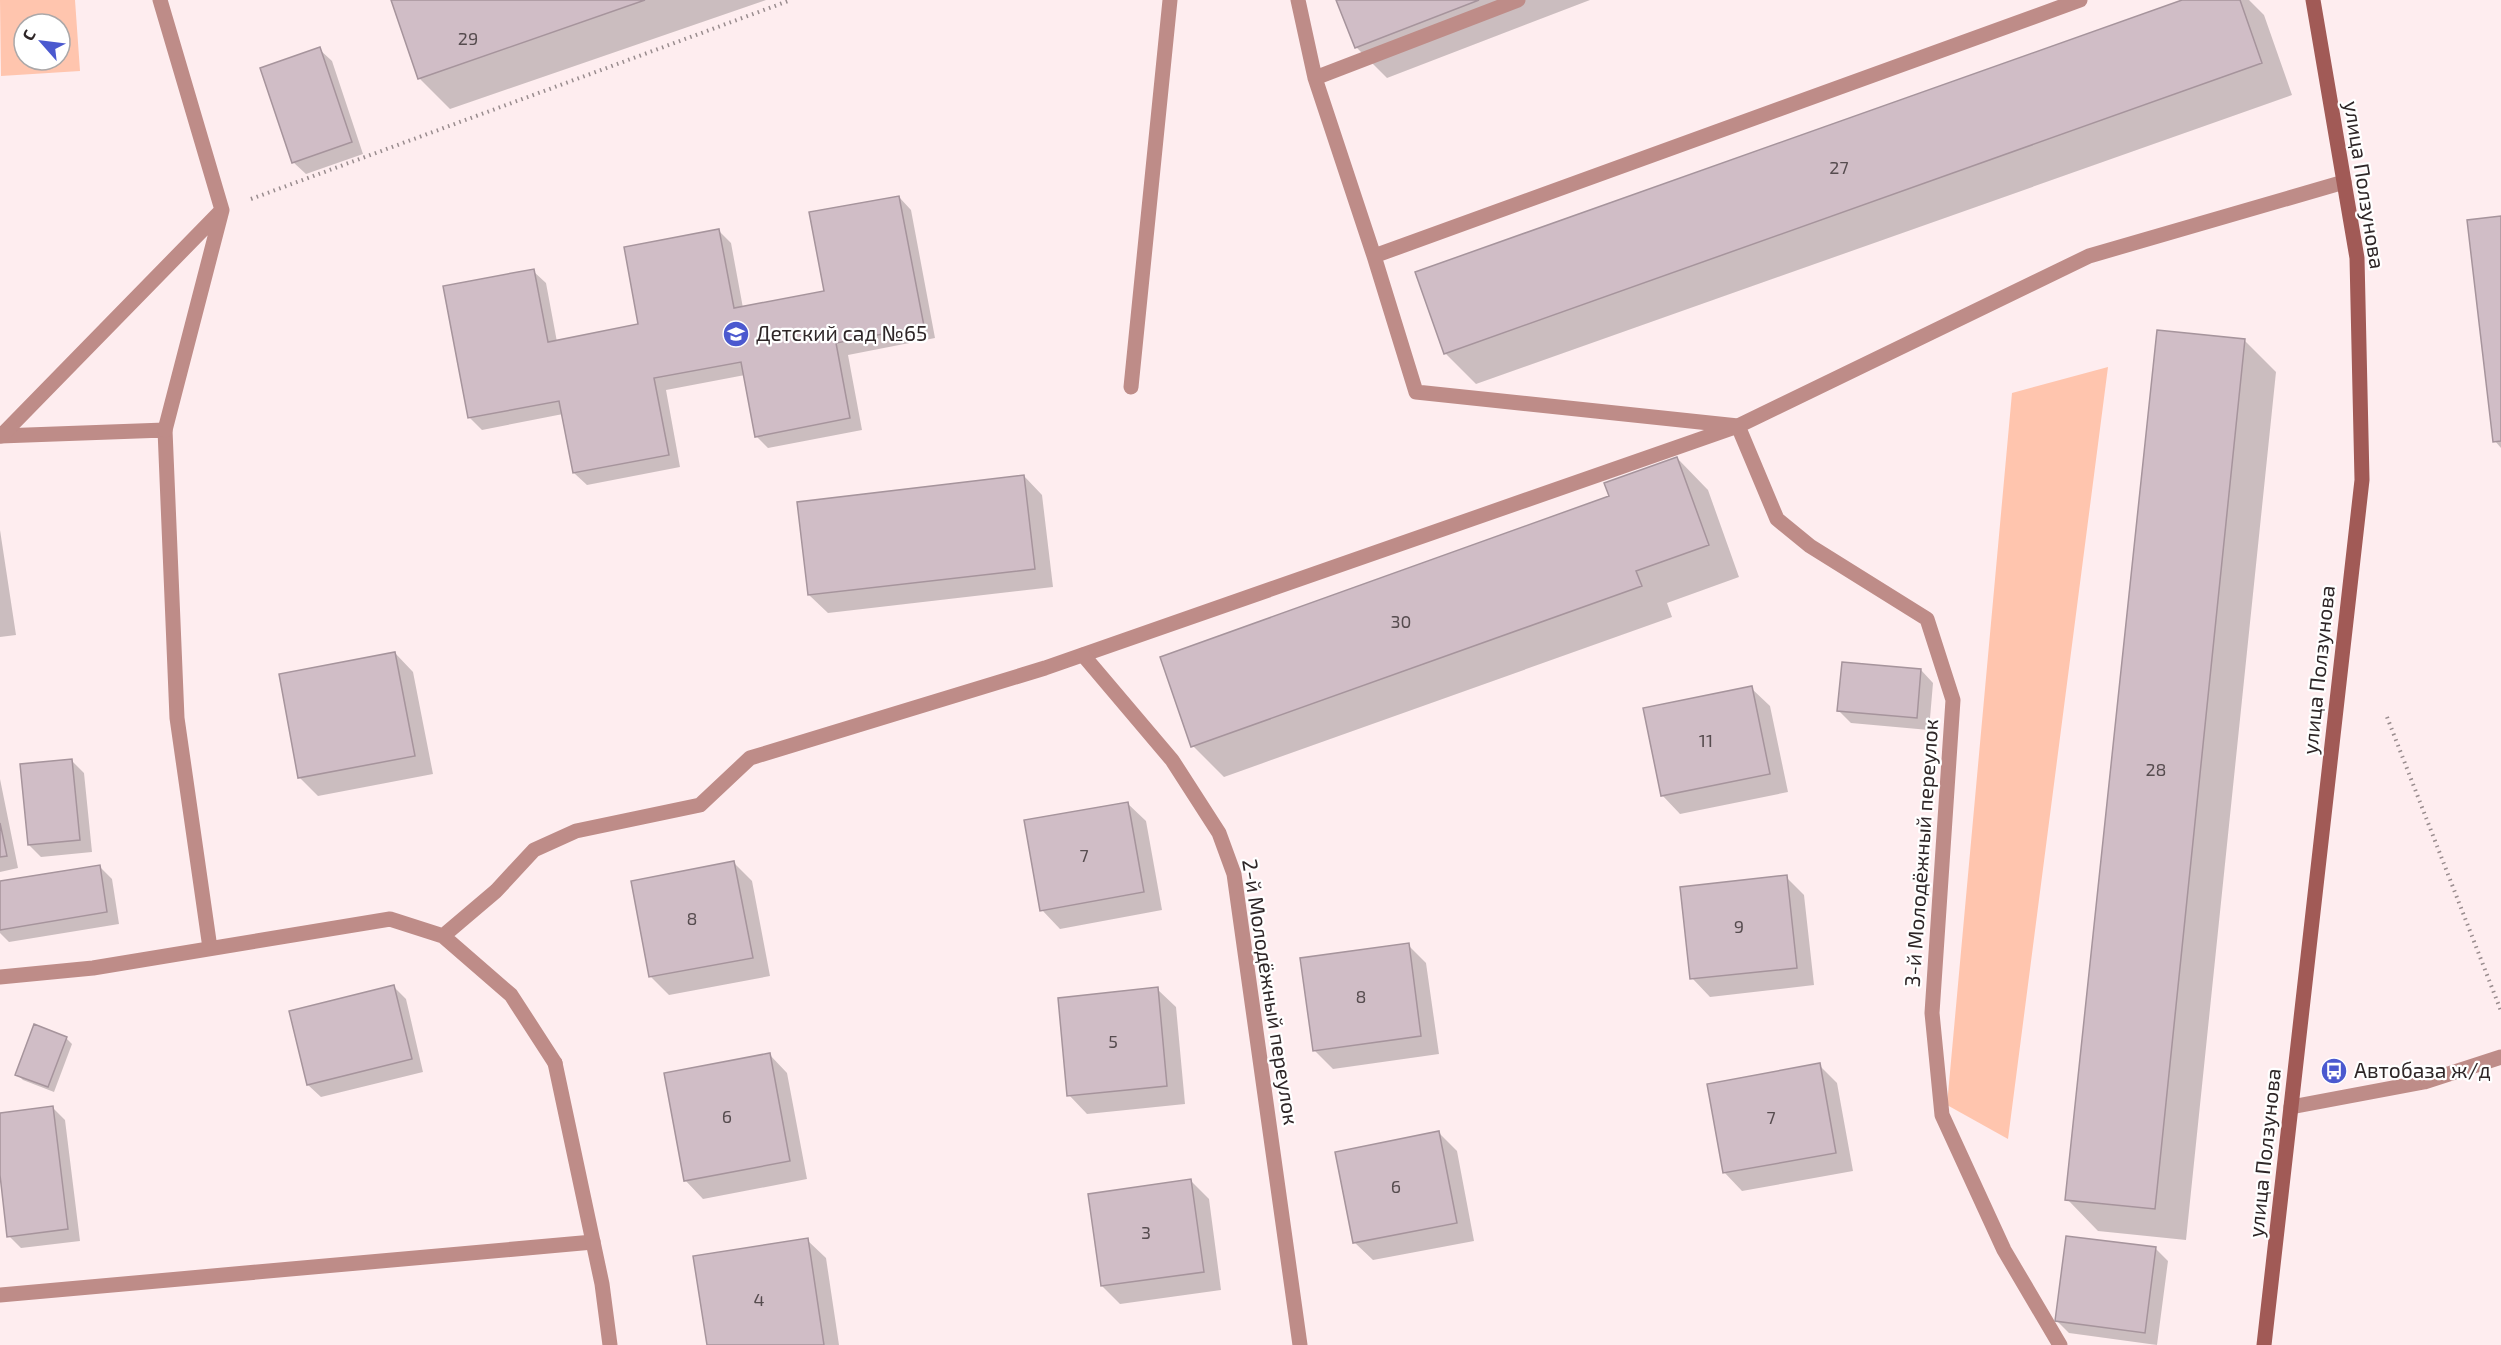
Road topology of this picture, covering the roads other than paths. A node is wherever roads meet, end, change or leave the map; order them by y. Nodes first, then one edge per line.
1 (160, 0) edge
2 (1170, 0) edge
3 (1298, 0) edge
4 (1518, 0) edge
5 (2080, 0) edge
6 (2313, 0) edge
7 (1315, 78) junction
8 (2344, 182) junction
9 (222, 210) junction
10 (1374, 256) junction
11 (1131, 387) dead end
12 (1738, 426) junction
13 (165, 430) junction
14 (0, 436) edge
15 (1083, 655) junction
16 (443, 936) junction
17 (210, 948) junction
18 (0, 977) edge
19 (2501, 1057) edge
20 (2291, 1107) junction
21 (593, 1242) junction
22 (0, 1295) edge
23 (610, 1345) edge
24 (1300, 1345) edge
25 (2060, 1345) edge
26 (2264, 1345) edge

1 - 9 street
2 - 11 street
3 - 7 street
4 - 7 street
5 - 10 street
6 - 8 street, улица Ползунова
7 - 10 street
8 - 12 street
8 - 20 street, улица Ползунова
9 - 13 street
9 - 14 street
10 - 12 street
12 - 15 street
12 - 25 street, 3-й Молодёжный переулок
13 - 14 street
13 - 17 street
15 - 16 street
15 - 24 street, 2-й Молодёжный переулок
16 - 17 street
16 - 21 street
17 - 18 street
19 - 20 street
20 - 26 street, улица Ползунова
21 - 22 street
21 - 23 street

